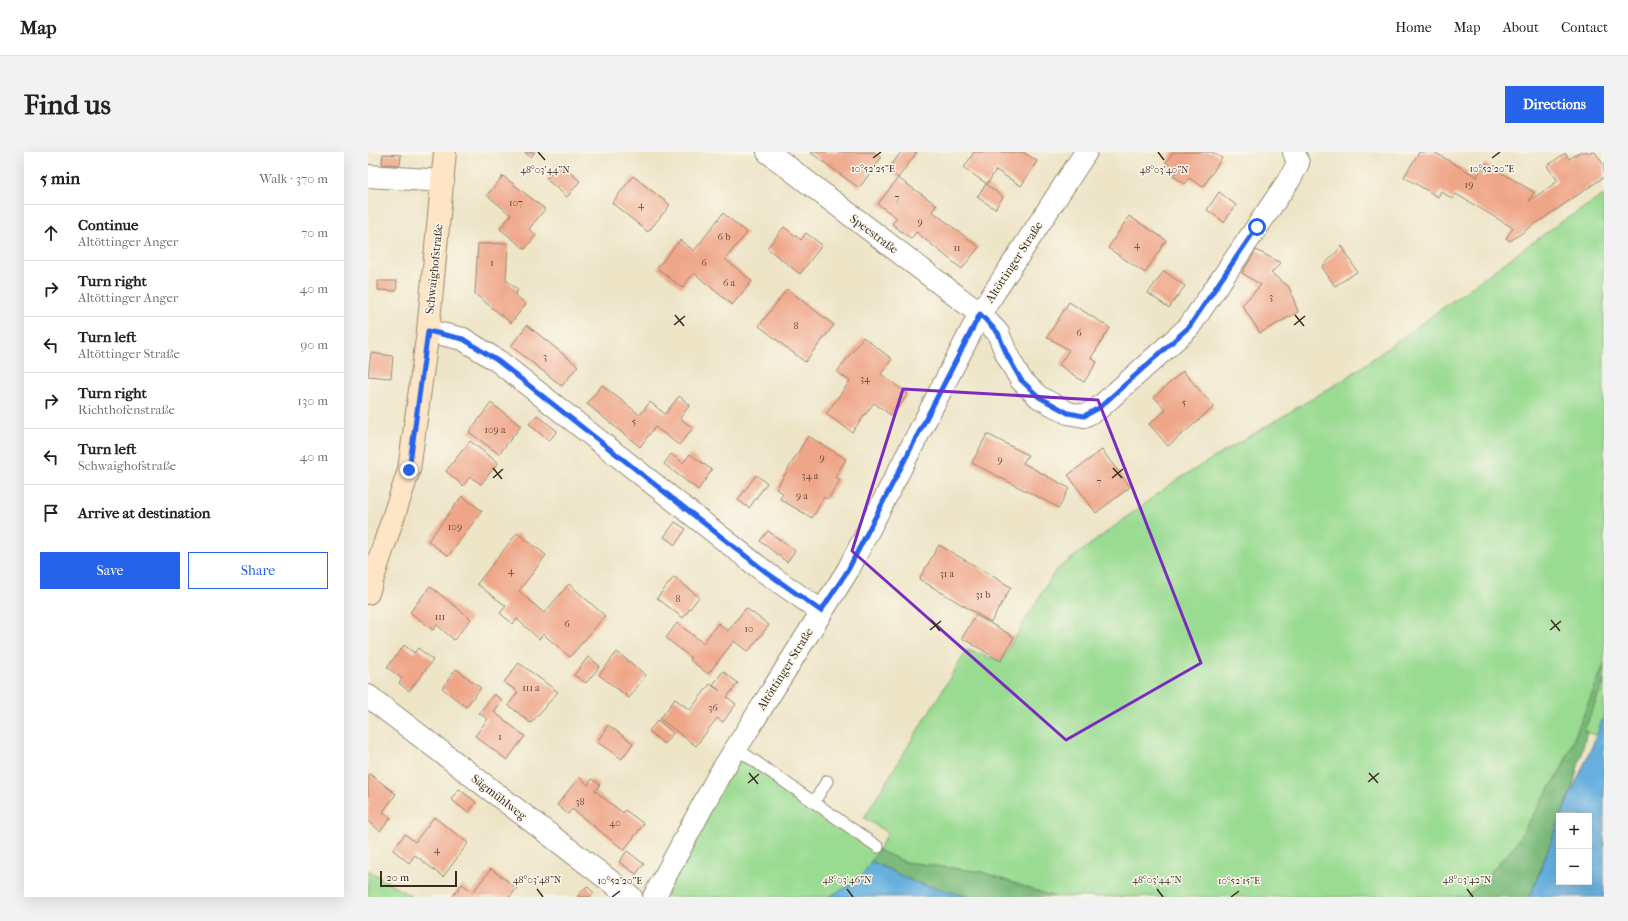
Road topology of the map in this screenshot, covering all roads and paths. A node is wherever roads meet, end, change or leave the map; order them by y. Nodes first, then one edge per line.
1 (445, 152) edge
2 (768, 152) edge
3 (1086, 152) edge
4 (1294, 152) edge
5 (368, 176) edge
6 (443, 182) junction
7 (980, 314) junction
8 (428, 331) junction
9 (368, 593) edge
10 (821, 611) junction
11 (368, 696) edge
12 (736, 748) junction
13 (827, 781) dead end
14 (814, 802) junction
15 (878, 847) dead end
16 (631, 897) edge
17 (654, 897) edge

1 - 6 street, Schwaighofstraße
2 - 7 street, Speestraße
3 - 7 street, Altöttinger Straße
4 - 7 street, Speestraße
5 - 6 street
6 - 8 street, Schwaighofstraße
7 - 10 street, Altöttinger Straße
8 - 9 street, Schwaighofstraße
8 - 10 street
10 - 12 street, Altöttinger Straße
11 - 16 street, Sägmühlweg
12 - 14 lane
12 - 17 street, Altöttinger Straße
13 - 14 lane
14 - 15 lane

